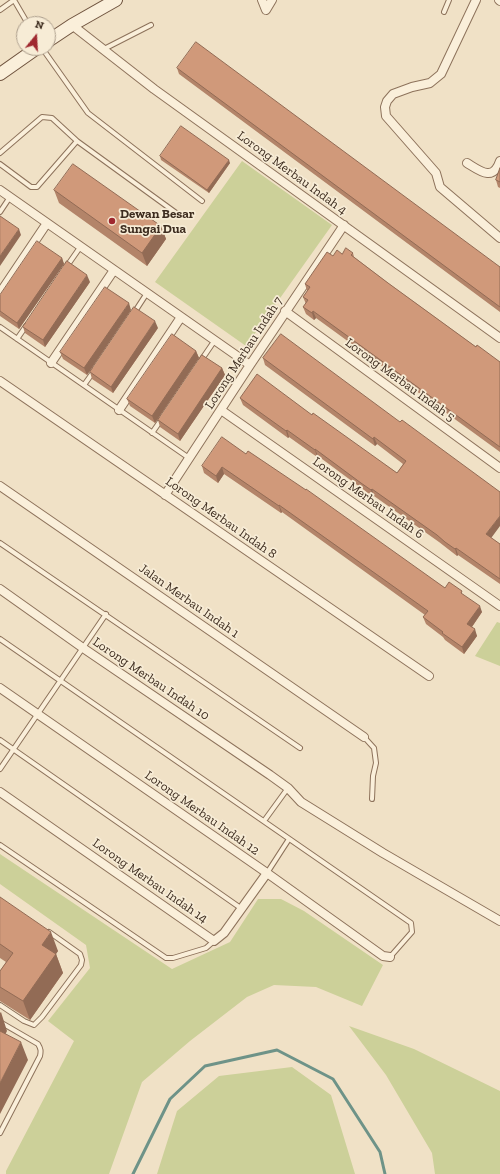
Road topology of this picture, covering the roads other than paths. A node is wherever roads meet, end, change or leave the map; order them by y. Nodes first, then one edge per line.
1 (14, 0) edge
2 (116, 0) edge
3 (262, 0) edge
4 (272, 0) edge
5 (449, 0) edge
6 (476, 0) edge
7 (0, 10) edge
8 (444, 12) dead end
9 (23, 16) edge
10 (72, 25) junction
11 (152, 25) dead end
12 (56, 36) edge
13 (102, 50) junction
14 (26, 56) edge
15 (48, 56) edge
16 (0, 74) edge
17 (77, 141) junction
18 (0, 153) edge
19 (500, 161) edge
20 (467, 163) dead end
21 (0, 164) edge
22 (0, 190) edge
23 (10, 197) junction
24 (202, 201) dead end
25 (0, 212) edge
26 (179, 214) dead end
27 (47, 223) junction
28 (344, 225) junction
29 (500, 238) edge
30 (81, 246) junction
31 (114, 270) junction
32 (64, 271) edge
33 (147, 293) junction
34 (0, 294) edge
35 (285, 311) junction
36 (181, 317) junction
37 (130, 318) edge
38 (30, 320) edge
39 (0, 327) edge
40 (500, 338) edge
41 (17, 339) junction
42 (215, 340) junction
43 (201, 360) edge
44 (51, 363) junction
45 (250, 364) junction
46 (97, 367) edge
47 (0, 381) edge
48 (84, 386) junction
49 (119, 410) junction
50 (221, 410) junction
51 (166, 413) edge
52 (152, 433) junction
53 (190, 458) junction
54 (500, 468) edge
55 (0, 486) edge
56 (165, 495) junction
57 (0, 543) edge
58 (0, 589) edge
59 (500, 606) edge
60 (106, 614) junction
61 (0, 640) edge
62 (83, 648) junction
63 (428, 676) dead end
64 (61, 681) junction
65 (0, 688) edge
66 (38, 714) junction
67 (364, 737) joint
68 (0, 740) edge
69 (300, 748) dead end
70 (14, 749) junction
71 (0, 769) edge
72 (288, 788) junction
73 (0, 792) edge
74 (372, 798) dead end
75 (264, 821) junction
76 (290, 839) junction
77 (0, 846) edge
78 (267, 873) junction
79 (242, 909) junction
80 (500, 921) edge
81 (43, 928) edge
82 (214, 940) junction
83 (390, 957) joint
84 (0, 1005) edge
85 (0, 1022) edge
86 (0, 1133) edge

1 - 7 lane
1 - 9 lane
2 - 10 main road
3 - 4 street
5 - 8 lane
6 - 29 street
10 - 12 main road
10 - 13 street, Lorong Merbau Indah 4
11 - 13 lane
13 - 28 street, Lorong Merbau Indah 4
14 - 16 main road
15 - 24 lane
17 - 18 lane
17 - 21 lane
17 - 26 lane
19 - 20 street
22 - 23 street
23 - 25 lane
23 - 27 street
27 - 30 street
27 - 34 street
28 - 35 street, Lorong Merbau Indah 7
28 - 40 street, Lorong Merbau Indah 4
30 - 31 street
30 - 32 lane
31 - 33 street
31 - 44 street
33 - 36 street
33 - 37 lane
35 - 45 street, Lorong Merbau Indah 7
35 - 54 street, Lorong Merbau Indah 5
36 - 42 street
36 - 49 street
38 - 41 lane
39 - 41 lane
41 - 44 lane
42 - 43 lane
42 - 45 street
44 - 48 lane
45 - 50 street, Lorong Merbau Indah 7
46 - 48 lane
47 - 56 street, Lorong Merbau Indah 8
48 - 49 lane
49 - 52 lane
50 - 53 street, Lorong Merbau Indah 7
50 - 59 street, Lorong Merbau Indah 6
51 - 52 lane
52 - 53 lane
53 - 56 street, Lorong Merbau Indah 7
55 - 67 street, Jalan Merbau Indah 1
56 - 63 street, Lorong Merbau Indah 8
57 - 60 lane
58 - 62 street, Lorong Merbau Indah 10
60 - 62 lane
60 - 69 lane
61 - 64 lane
62 - 64 lane
62 - 72 street, Lorong Merbau Indah 10
64 - 66 lane
64 - 75 lane
65 - 66 street, Lorong Merbau Indah 12
66 - 70 lane
66 - 78 street, Lorong Merbau Indah 12
67 - 74 lane
68 - 70 lane
70 - 71 lane
70 - 79 lane
72 - 75 lane
72 - 80 street, Lorong Merbau Indah 10
73 - 82 street, Lorong Merbau Indah 14
75 - 76 lane
76 - 78 lane
76 - 83 lane
77 - 82 lane
78 - 79 street, Lorong Merbau Indah 14
78 - 83 street, Lorong Merbau Indah 12
79 - 82 street, Lorong Merbau Indah 14
81 - 84 lane
85 - 86 lane

